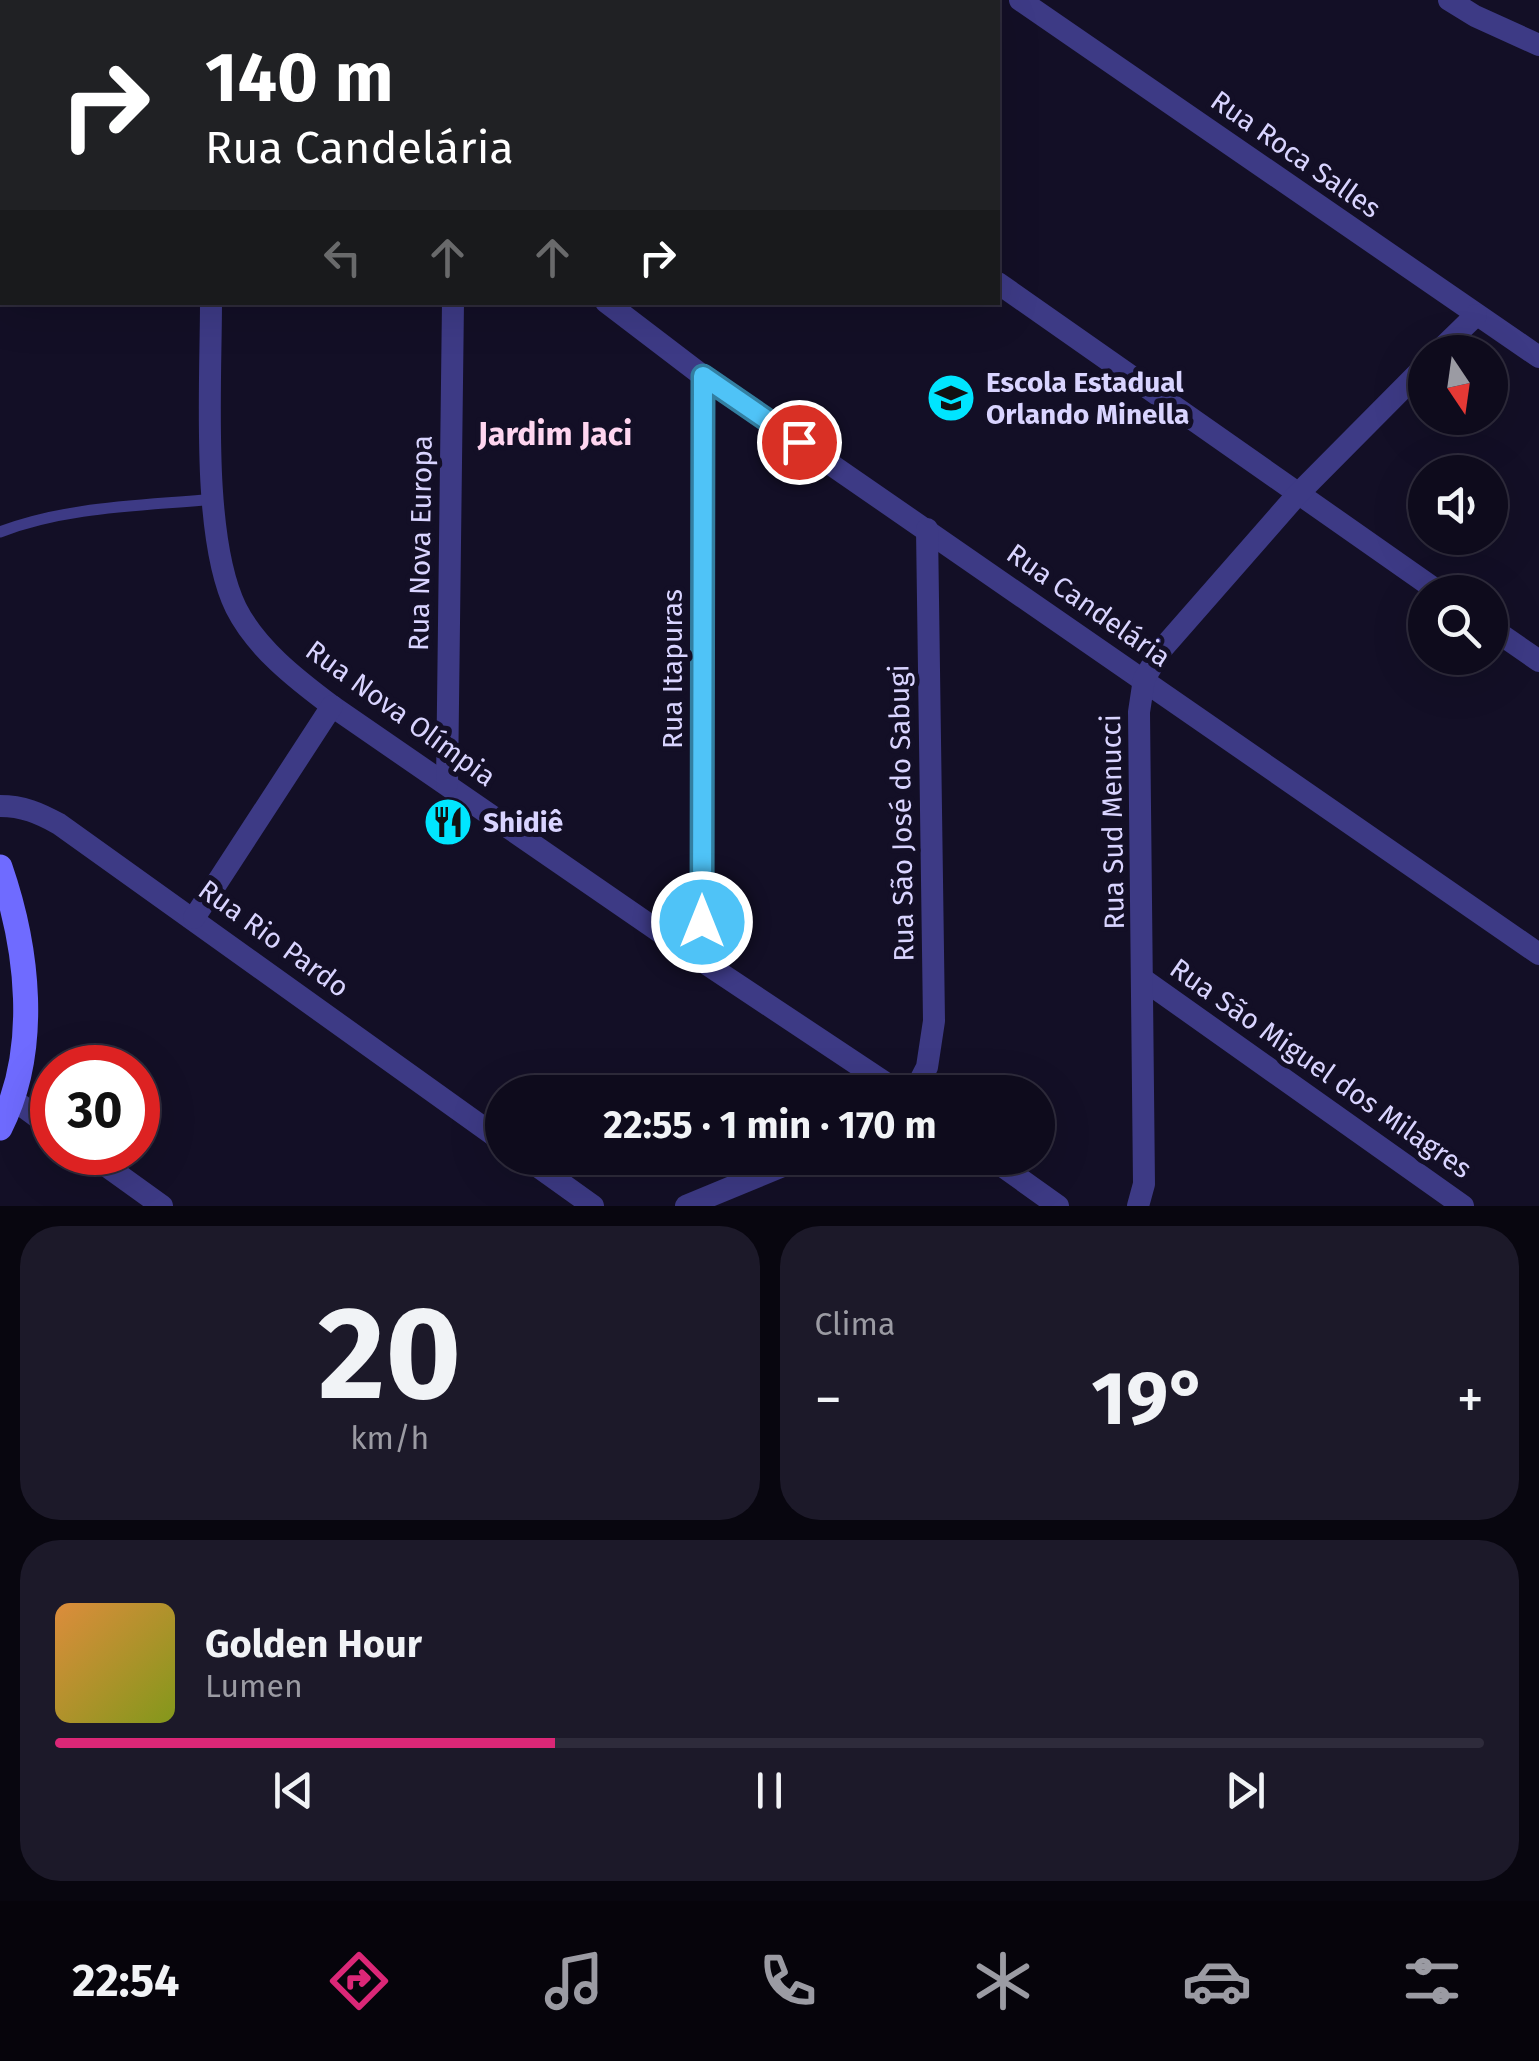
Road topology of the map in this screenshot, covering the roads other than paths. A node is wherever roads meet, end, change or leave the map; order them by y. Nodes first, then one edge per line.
1 (1020, 0) edge
2 (1449, 0) edge
3 (1539, 45) edge
4 (1000, 284) edge
5 (211, 305) edge
6 (453, 305) edge
7 (610, 305) edge
8 (1476, 314) junction
9 (1455, 335) edge
10 (1539, 357) edge
11 (703, 376) junction
12 (1408, 383) edge
13 (1297, 495) junction
14 (214, 499) junction
15 (927, 529) junction
16 (0, 532) edge
17 (1414, 575) edge
18 (1508, 640) edge
19 (1539, 661) edge
20 (1144, 680) junction
21 (332, 706) junction
22 (447, 784) junction
23 (0, 806) edge
24 (0, 867) edge
25 (194, 918) junction
26 (1539, 954) edge
27 (702, 962) junction
28 (1144, 980) junction
29 (873, 1075) edge
30 (923, 1075) edge
31 (14, 1100) junction
32 (30, 1112) edge
33 (0, 1128) edge
34 (485, 1128) edge
35 (119, 1175) edge
36 (550, 1175) edge
37 (761, 1175) edge
38 (1015, 1175) edge
39 (162, 1206) edge
40 (593, 1206) edge
41 (686, 1206) edge
42 (1058, 1206) edge
43 (1138, 1206) edge
44 (1463, 1206) edge

1 - 8 street, Rua Roca Salles
2 - 3 street
4 - 13 street
5 - 14 street, Rua Nova Olímpia
6 - 22 street, Rua Nova Europa
7 - 11 street, Rua Candelária
8 - 9 street
8 - 10 street, Rua Roca Salles
11 - 15 street, Rua Candelária
11 - 27 street, Rua Itapuras
12 - 13 street, Rua Sud Menucci
13 - 17 street
13 - 20 street, Rua Sud Menucci
14 - 16 lane
14 - 21 street, Rua Nova Olímpia
15 - 20 street, Rua Candelária
15 - 30 street, Rua São José do Sabugi
18 - 19 street
20 - 26 street, Rua Candelária
20 - 28 street, Rua Sud Menucci
21 - 22 street, Rua Nova Olímpia
21 - 25 street
22 - 27 street, Rua Nova Olímpia
23 - 25 street, Rua Rio Pardo
24 - 31 street
25 - 34 street, Rua Rio Pardo
27 - 29 street, Rua Nova Olímpia
28 - 43 street, Rua Sud Menucci
28 - 44 street, Rua São Miguel dos Milagres
31 - 32 street
31 - 33 street
35 - 39 street
36 - 40 street
37 - 41 street
38 - 42 street

